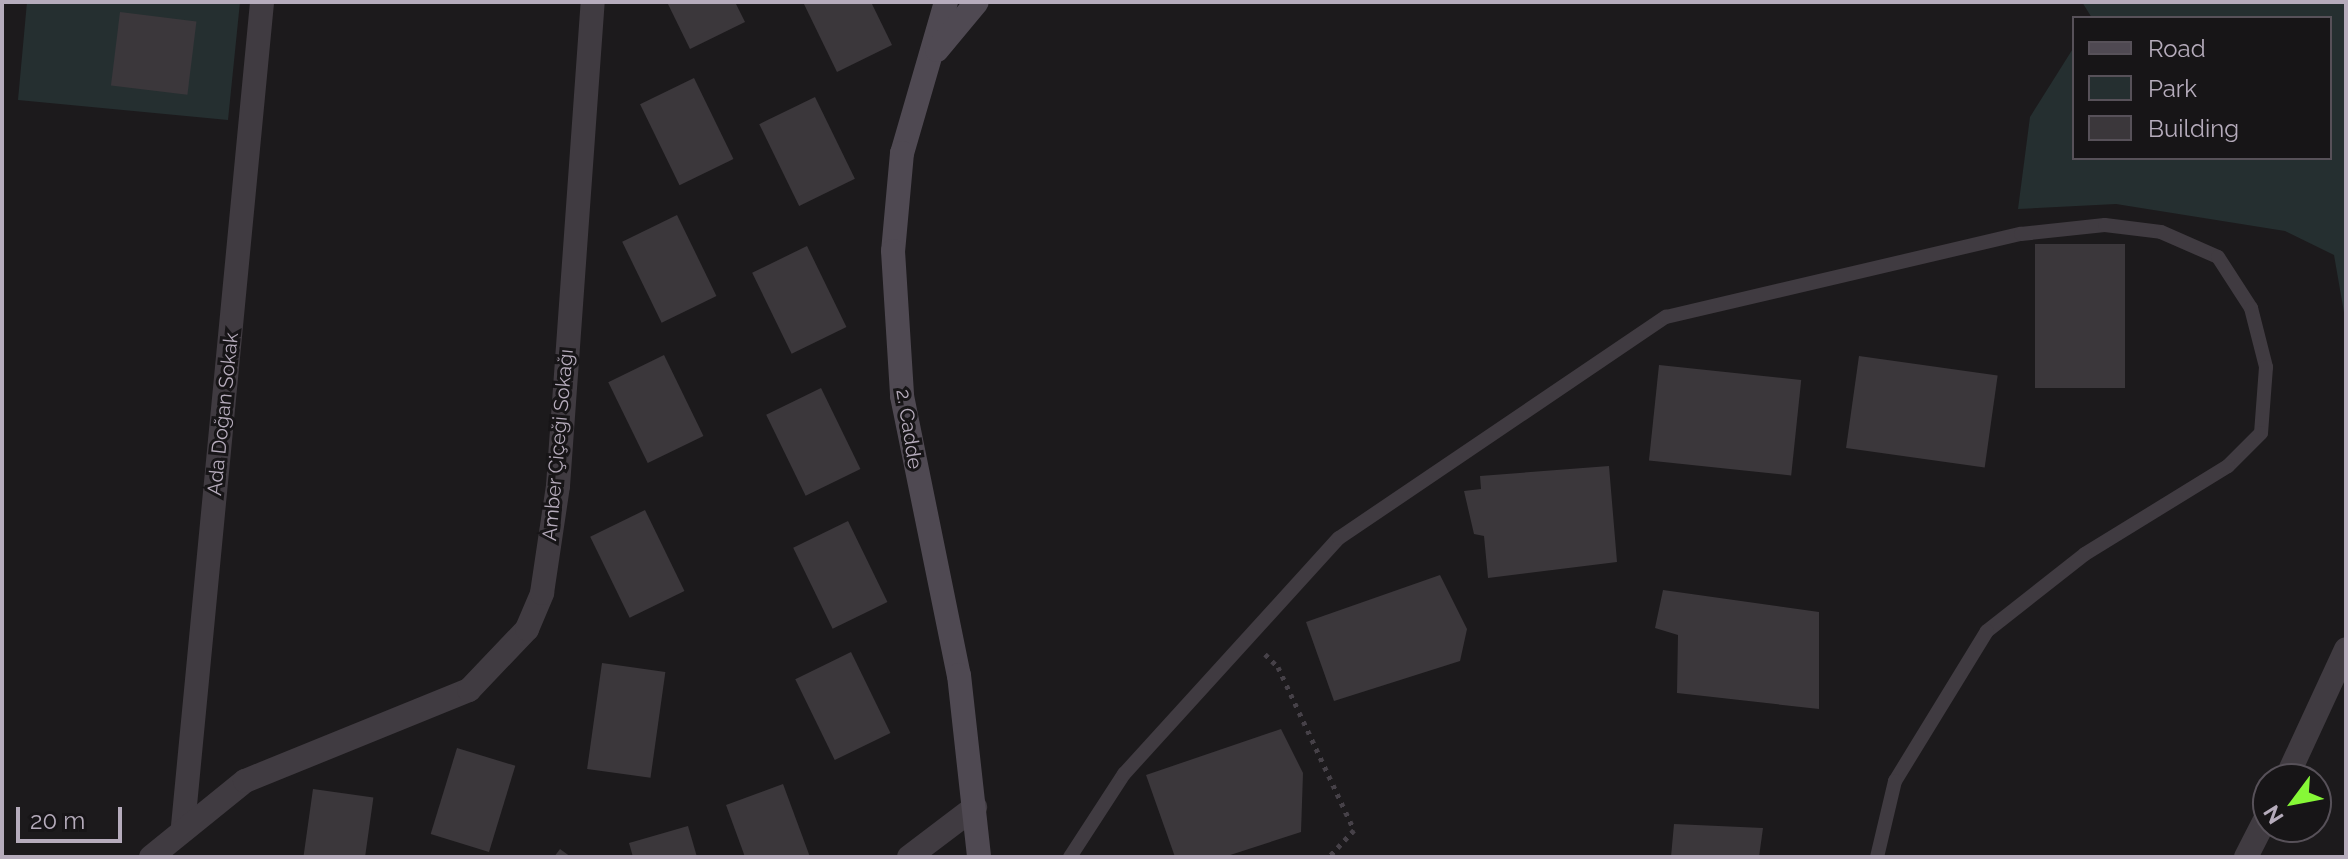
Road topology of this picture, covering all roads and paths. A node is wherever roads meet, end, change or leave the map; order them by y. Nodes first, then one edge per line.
1 (262, 2) edge
2 (593, 2) edge
3 (946, 2) edge
4 (977, 2) edge
5 (930, 58) junction
6 (1248, 639) junction
7 (2346, 649) edge
8 (2293, 763) edge
9 (975, 807) junction
10 (183, 826) junction
11 (151, 857) edge
12 (909, 857) edge
13 (979, 857) edge
14 (1070, 857) edge
15 (1329, 857) edge
16 (1877, 857) edge

1 - 10 street, Ada Doğan Sokak
2 - 10 street, Amber Çiçeği Sokağı
3 - 5 street, 2. Cadde
4 - 5 street
5 - 9 street, 2. Cadde
6 - 14 lane
6 - 15 path
6 - 16 lane
7 - 8 street
9 - 12 street
9 - 13 street, 2. Cadde
10 - 11 street, Amber Çiçeği Sokağı

